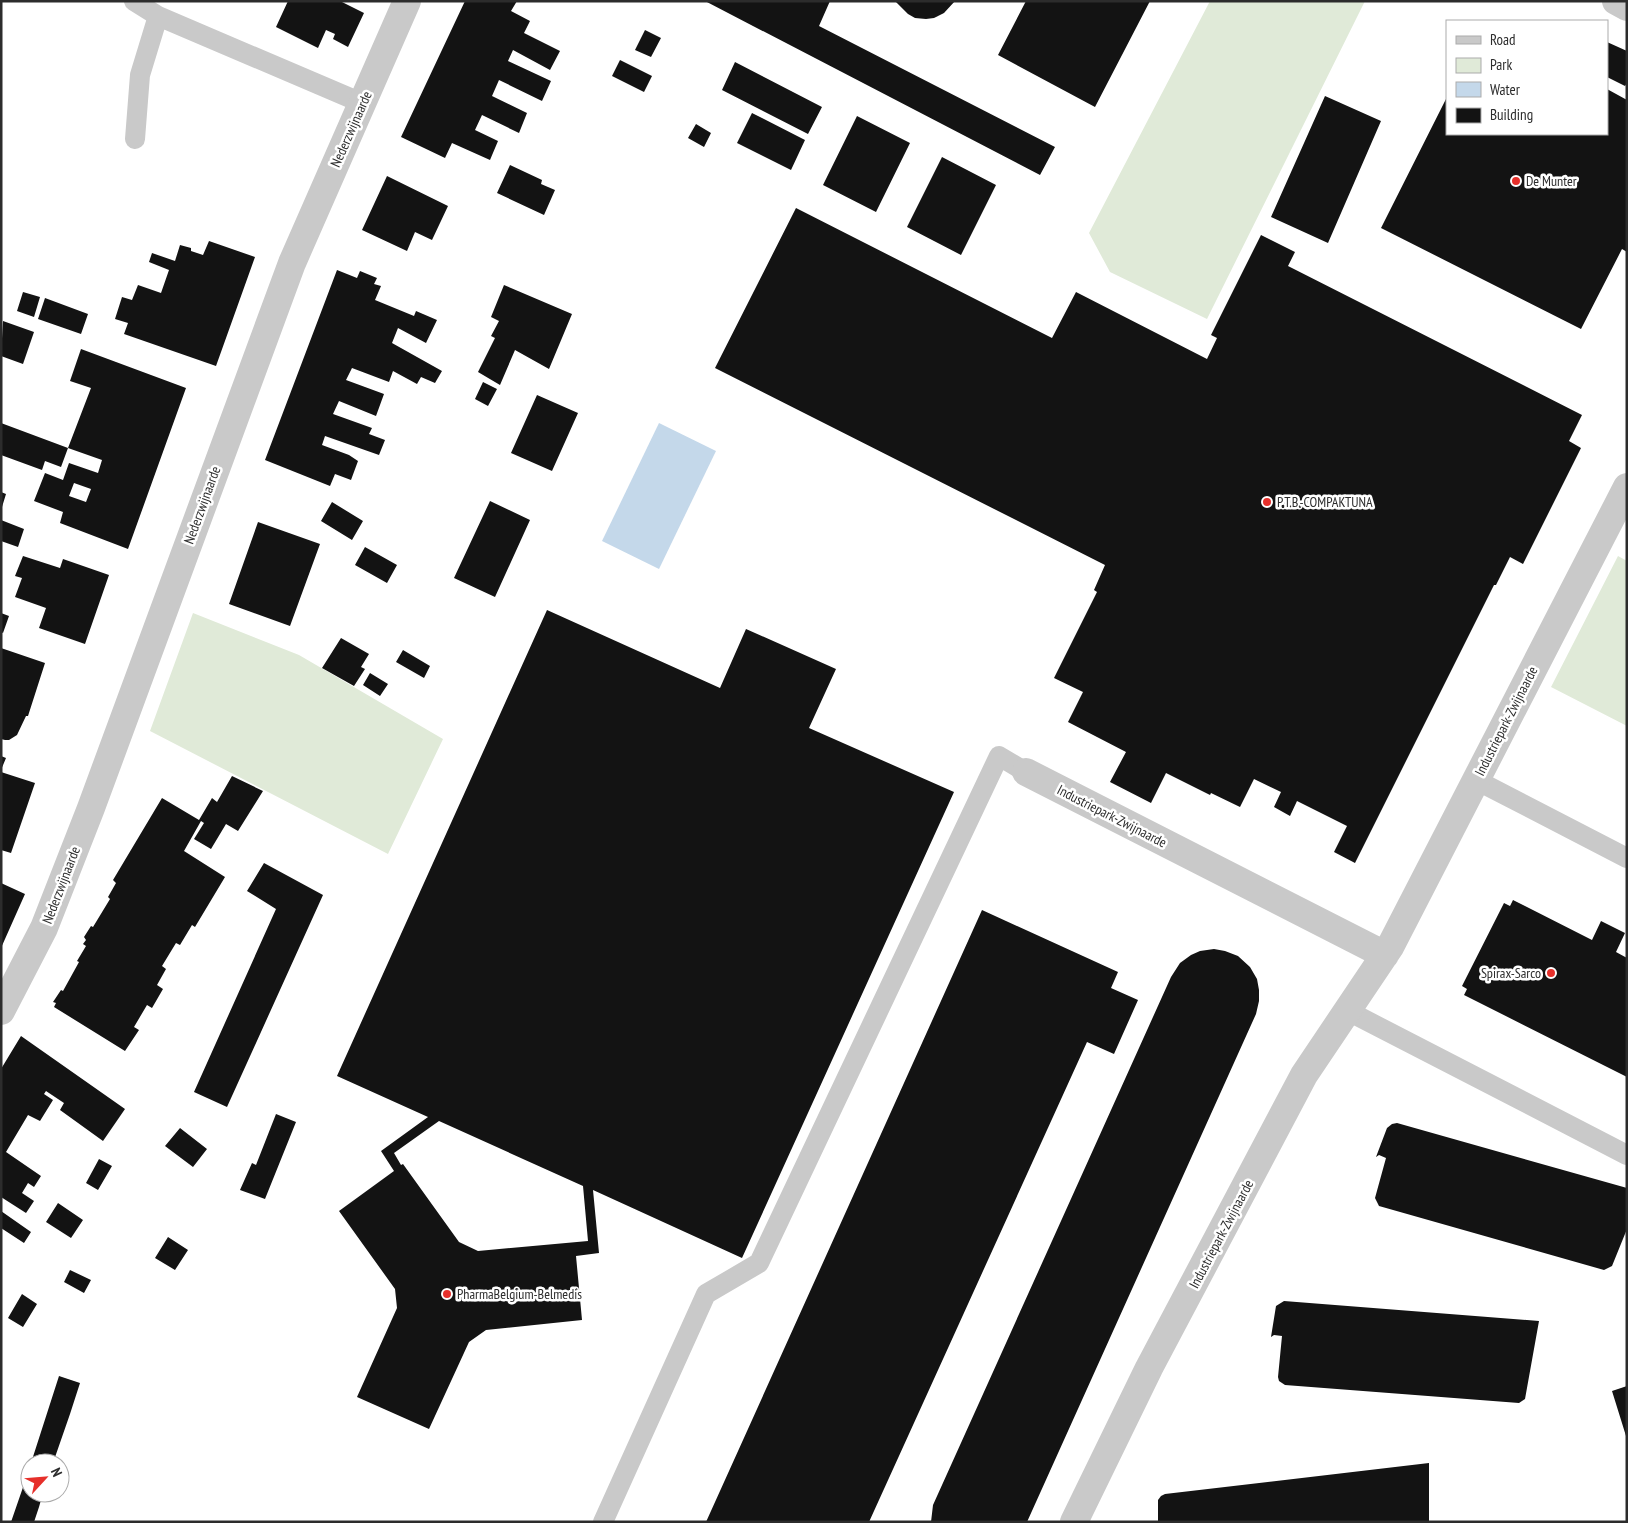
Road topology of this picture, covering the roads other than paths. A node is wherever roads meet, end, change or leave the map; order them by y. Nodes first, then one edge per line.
1 (134, 1) edge
2 (407, 1) edge
3 (1616, 1) edge
4 (1627, 7) edge
5 (158, 16) junction
6 (362, 103) junction
7 (135, 139) dead end
8 (1627, 487) edge
9 (1026, 772) joint
10 (1476, 780) junction
11 (1627, 858) edge
12 (1384, 955) junction
13 (1348, 1010) junction
14 (1, 1011) edge
15 (1627, 1155) edge
16 (603, 1522) edge
17 (1074, 1522) edge

1 - 5 lane
2 - 6 street, Nederzwijnaarde
3 - 4 street
5 - 6 lane
5 - 7 lane
6 - 14 street, Nederzwijnaarde
8 - 10 street, Industriepark-Zwijnaarde
9 - 12 street, Industriepark-Zwijnaarde
9 - 16 lane
10 - 11 lane
10 - 12 street, Industriepark-Zwijnaarde
12 - 13 street, Industriepark-Zwijnaarde
13 - 15 lane
13 - 17 street, Industriepark-Zwijnaarde

